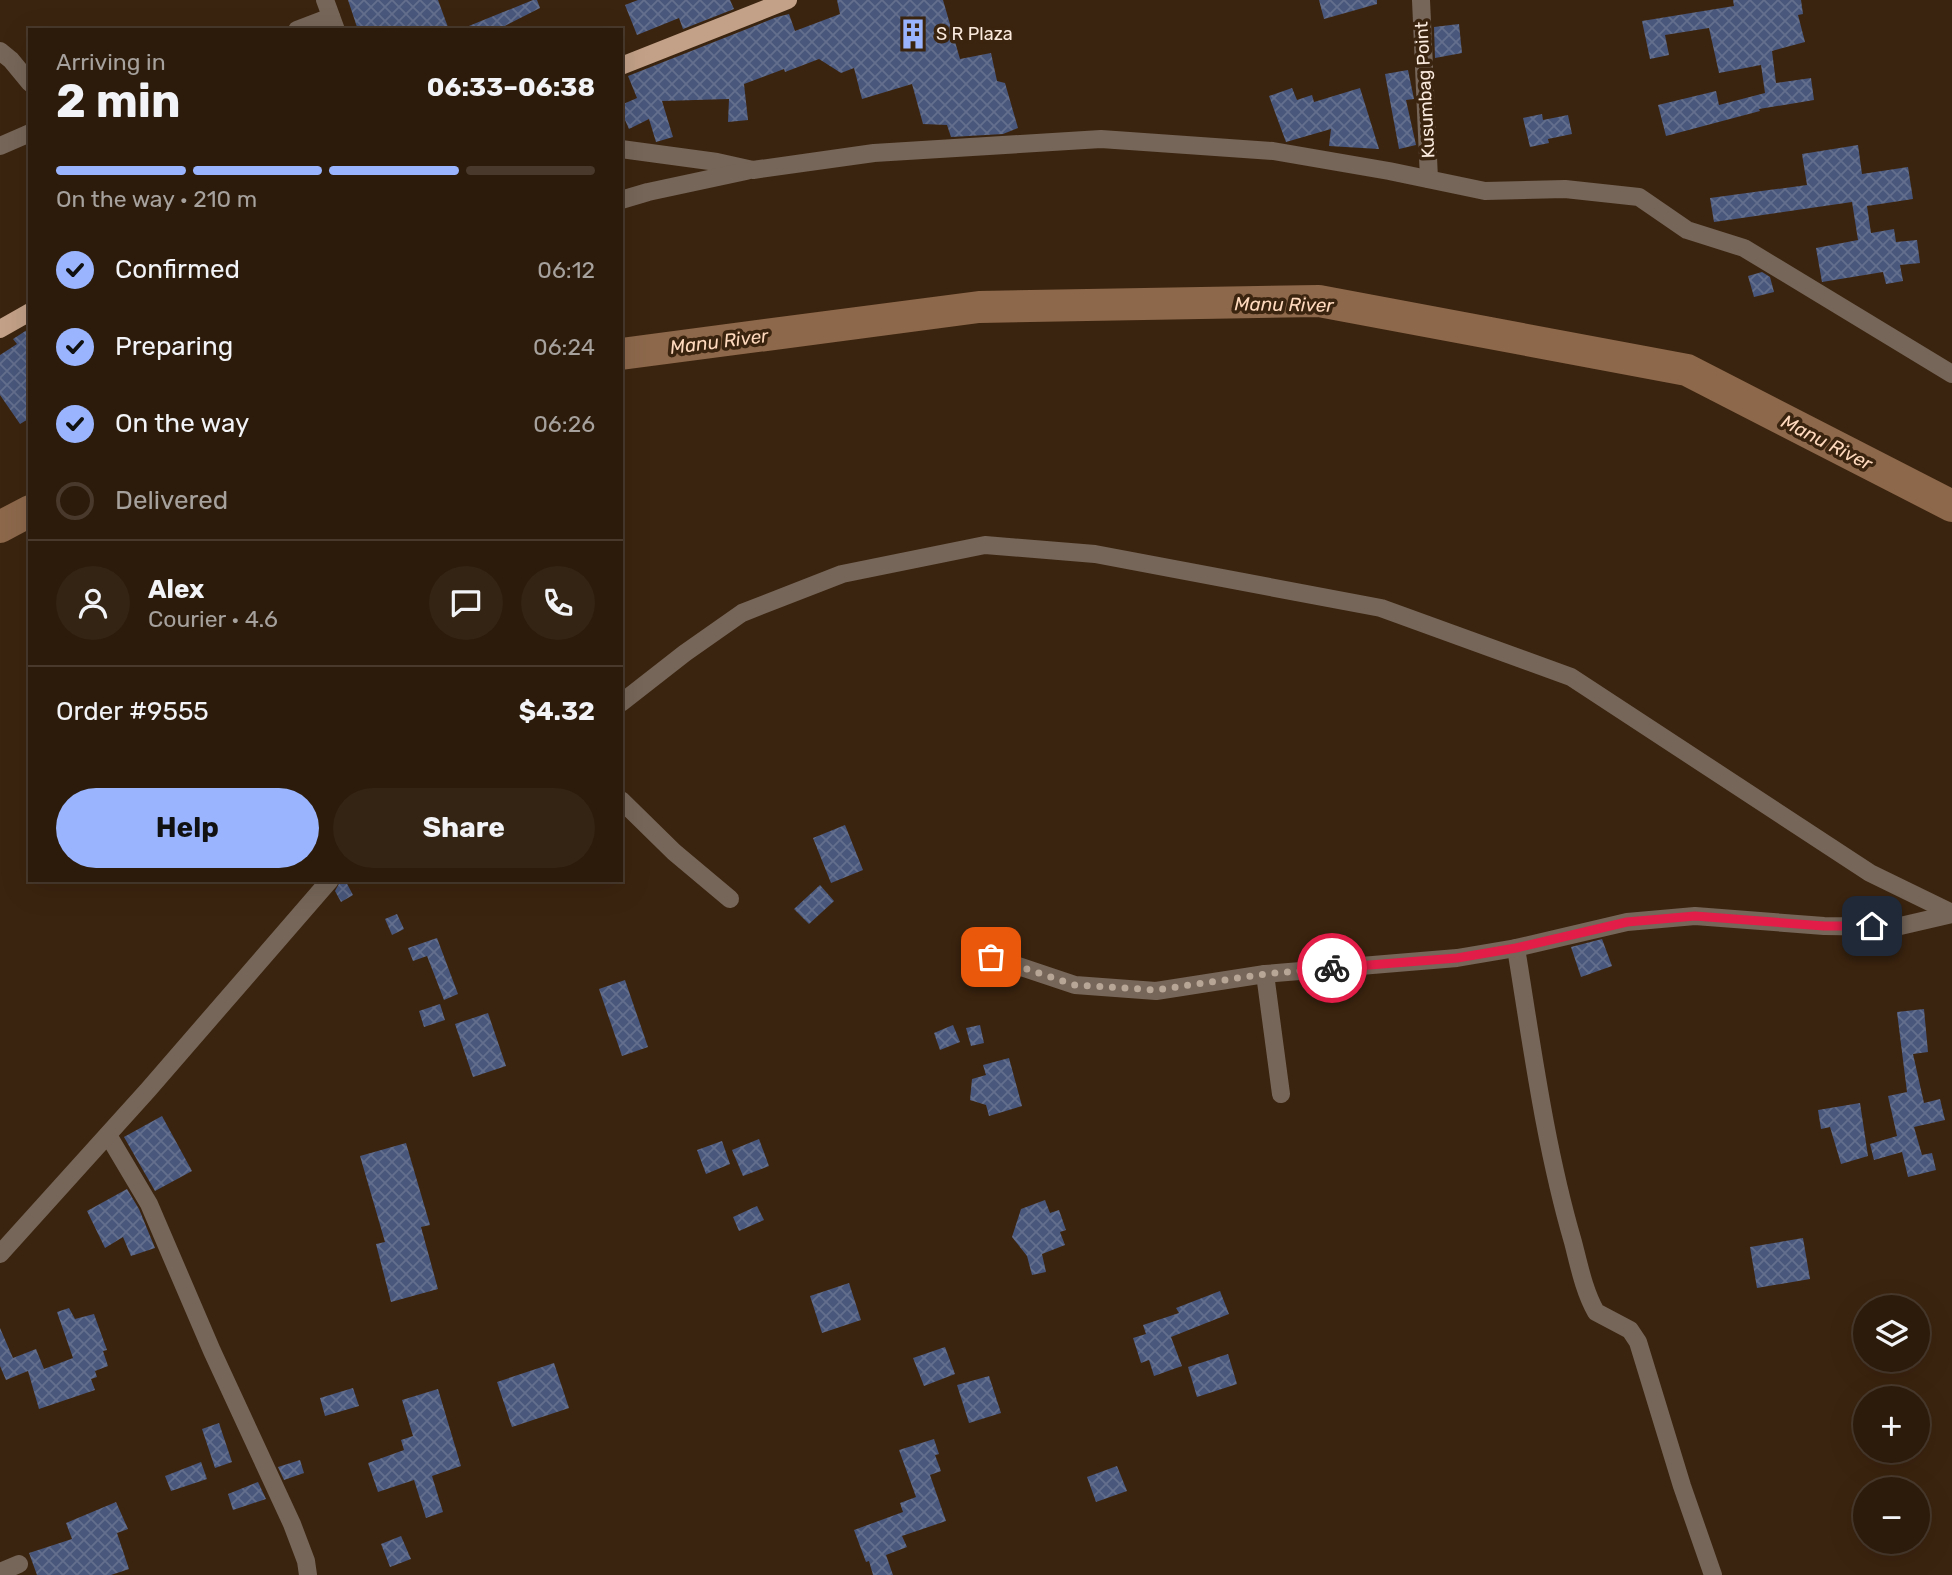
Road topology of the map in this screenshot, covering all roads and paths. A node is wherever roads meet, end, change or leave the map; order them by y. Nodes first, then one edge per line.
1 (788, 0) edge
2 (1421, 0) edge
3 (331, 15) edge
4 (302, 28) edge
5 (0, 51) edge
6 (623, 65) edge
7 (28, 81) edge
8 (28, 134) edge
9 (0, 146) edge
10 (623, 149) edge
11 (753, 170) junction
12 (1429, 179) junction
13 (623, 200) edge
14 (28, 313) edge
15 (0, 329) edge
16 (1952, 374) edge
17 (623, 701) edge
18 (623, 802) edge
19 (328, 882) edge
20 (730, 899) dead end
21 (1952, 913) edge
22 (1516, 948) junction
23 (991, 957) dead end
24 (1265, 974) junction
25 (1281, 1094) dead end
26 (107, 1135) junction
27 (0, 1254) edge
28 (19, 1564) dead end
29 (0, 1572) edge
30 (309, 1575) edge
31 (1713, 1575) edge

1 - 6 main road
2 - 12 street, Kusumbag Point
3 - 4 street
5 - 7 street
8 - 9 street
10 - 11 street
11 - 12 street
11 - 13 street
12 - 16 street
14 - 15 main road
17 - 21 street
18 - 20 street
19 - 26 street
21 - 22 street
22 - 24 street
22 - 31 street
23 - 24 street
24 - 25 street
26 - 27 street
26 - 30 street
28 - 29 street

